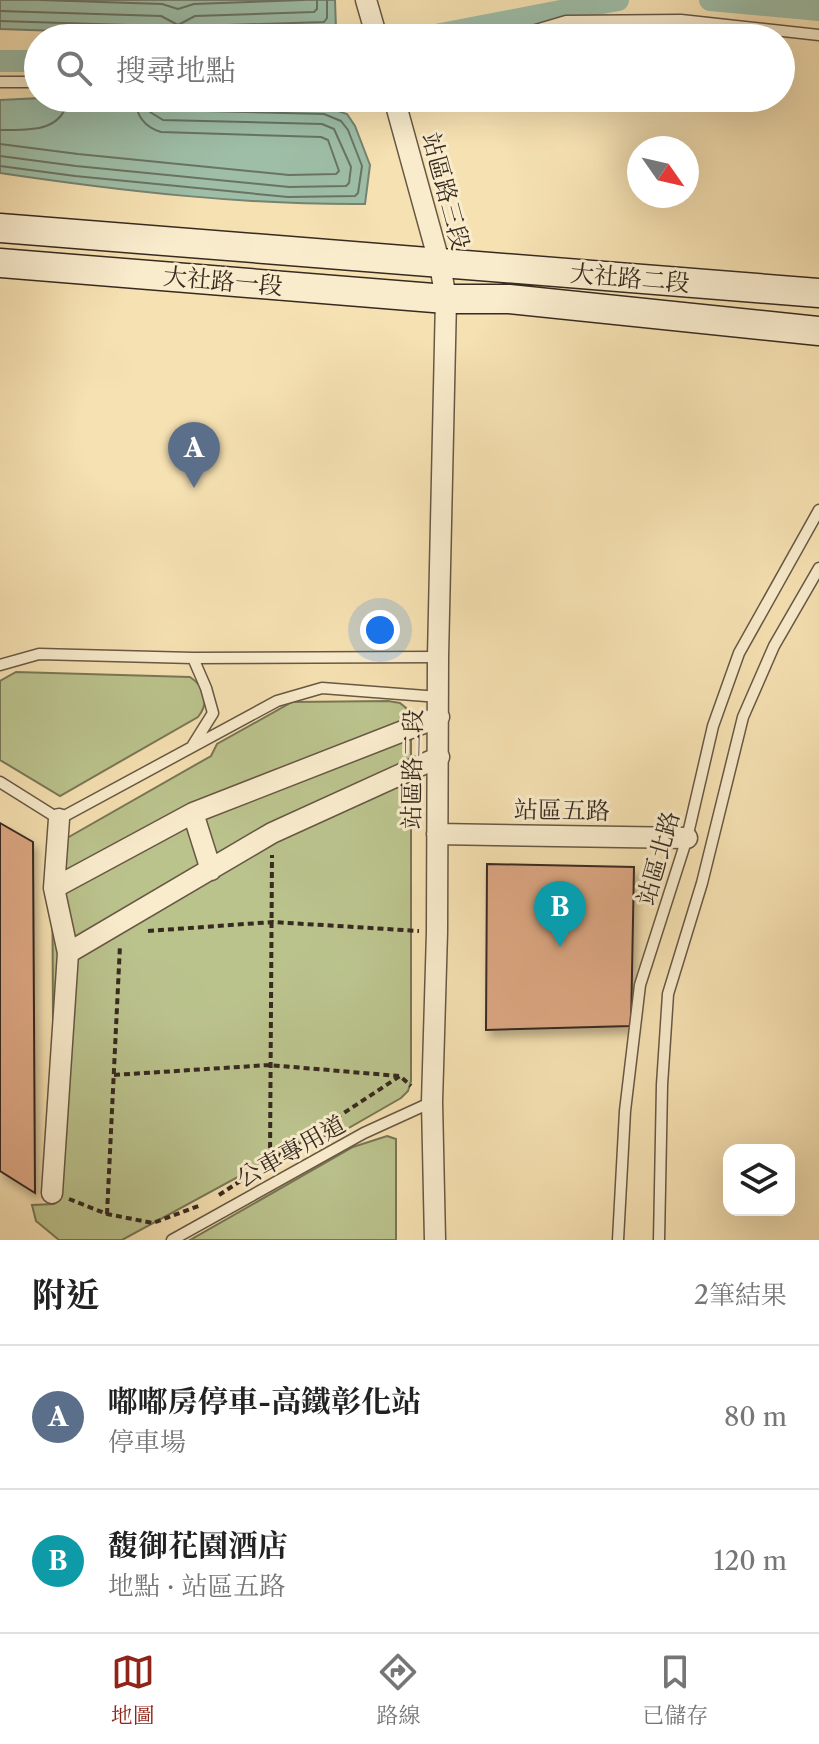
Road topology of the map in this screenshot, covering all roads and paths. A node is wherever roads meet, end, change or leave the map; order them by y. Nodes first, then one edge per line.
1 (556, 24) edge
2 (718, 24) edge
3 (795, 32) edge
4 (819, 35) edge
5 (0, 82) edge
6 (24, 82) edge
7 (398, 112) edge
8 (0, 228) edge
9 (0, 263) edge
10 (440, 265) junction
11 (819, 293) edge
12 (446, 299) junction
13 (819, 331) edge
14 (819, 510) edge
15 (819, 568) edge
16 (39, 654) junction
17 (438, 657) junction
18 (0, 658) edge
19 (193, 658) junction
20 (0, 665) edge
21 (439, 707) junction
22 (192, 747) junction
23 (439, 757) junction
24 (0, 782) edge
25 (193, 813) junction
26 (59, 819) junction
27 (272, 833) junction
28 (437, 834) junction
29 (687, 838) junction
30 (211, 870) junction
31 (54, 888) junction
32 (273, 922) junction
33 (124, 926) junction
34 (437, 932) junction
35 (68, 953) junction
36 (269, 1065) junction
37 (114, 1075) junction
38 (400, 1076) junction
39 (432, 1102) junction
40 (270, 1160) junction
41 (52, 1193) joint
42 (107, 1214) junction
43 (172, 1240) edge
44 (435, 1240) edge
45 (618, 1240) edge
46 (659, 1240) edge

1 - 2 lane
3 - 4 lane
5 - 6 lane
7 - 10 street, 站區路三段
8 - 10 street, 大社路一段
9 - 12 street, 大社路一段
10 - 11 street, 大社路二段
10 - 12 street, 站區路三段
12 - 13 street, 大社路二段
12 - 17 street, 站區路二段
14 - 29 lane, 站區北路
15 - 46 lane, 站區北路
16 - 18 lane
16 - 19 lane
16 - 20 lane
17 - 19 lane
17 - 21 street, 站區路二段
19 - 22 lane
21 - 22 lane
21 - 23 street, 站區路二段
21 - 25 street
22 - 26 lane
23 - 27 street
23 - 28 street, 站區路二段
24 - 26 lane
25 - 30 street
25 - 31 street
26 - 31 street
27 - 30 street
27 - 32 path
28 - 29 street, 站區五路
28 - 34 street, 站區路二段
29 - 45 lane, 站區北路
30 - 33 street
31 - 35 street
32 - 33 path
32 - 34 path
32 - 36 path
33 - 35 street
33 - 37 path
34 - 39 street, 站區路二段
35 - 41 street
36 - 37 path
36 - 38 path
36 - 40 path
37 - 42 path
38 - 39 path
38 - 40 path
39 - 43 lane, 公車專用道
39 - 44 street, 站區路二段
40 - 42 path
41 - 42 path

